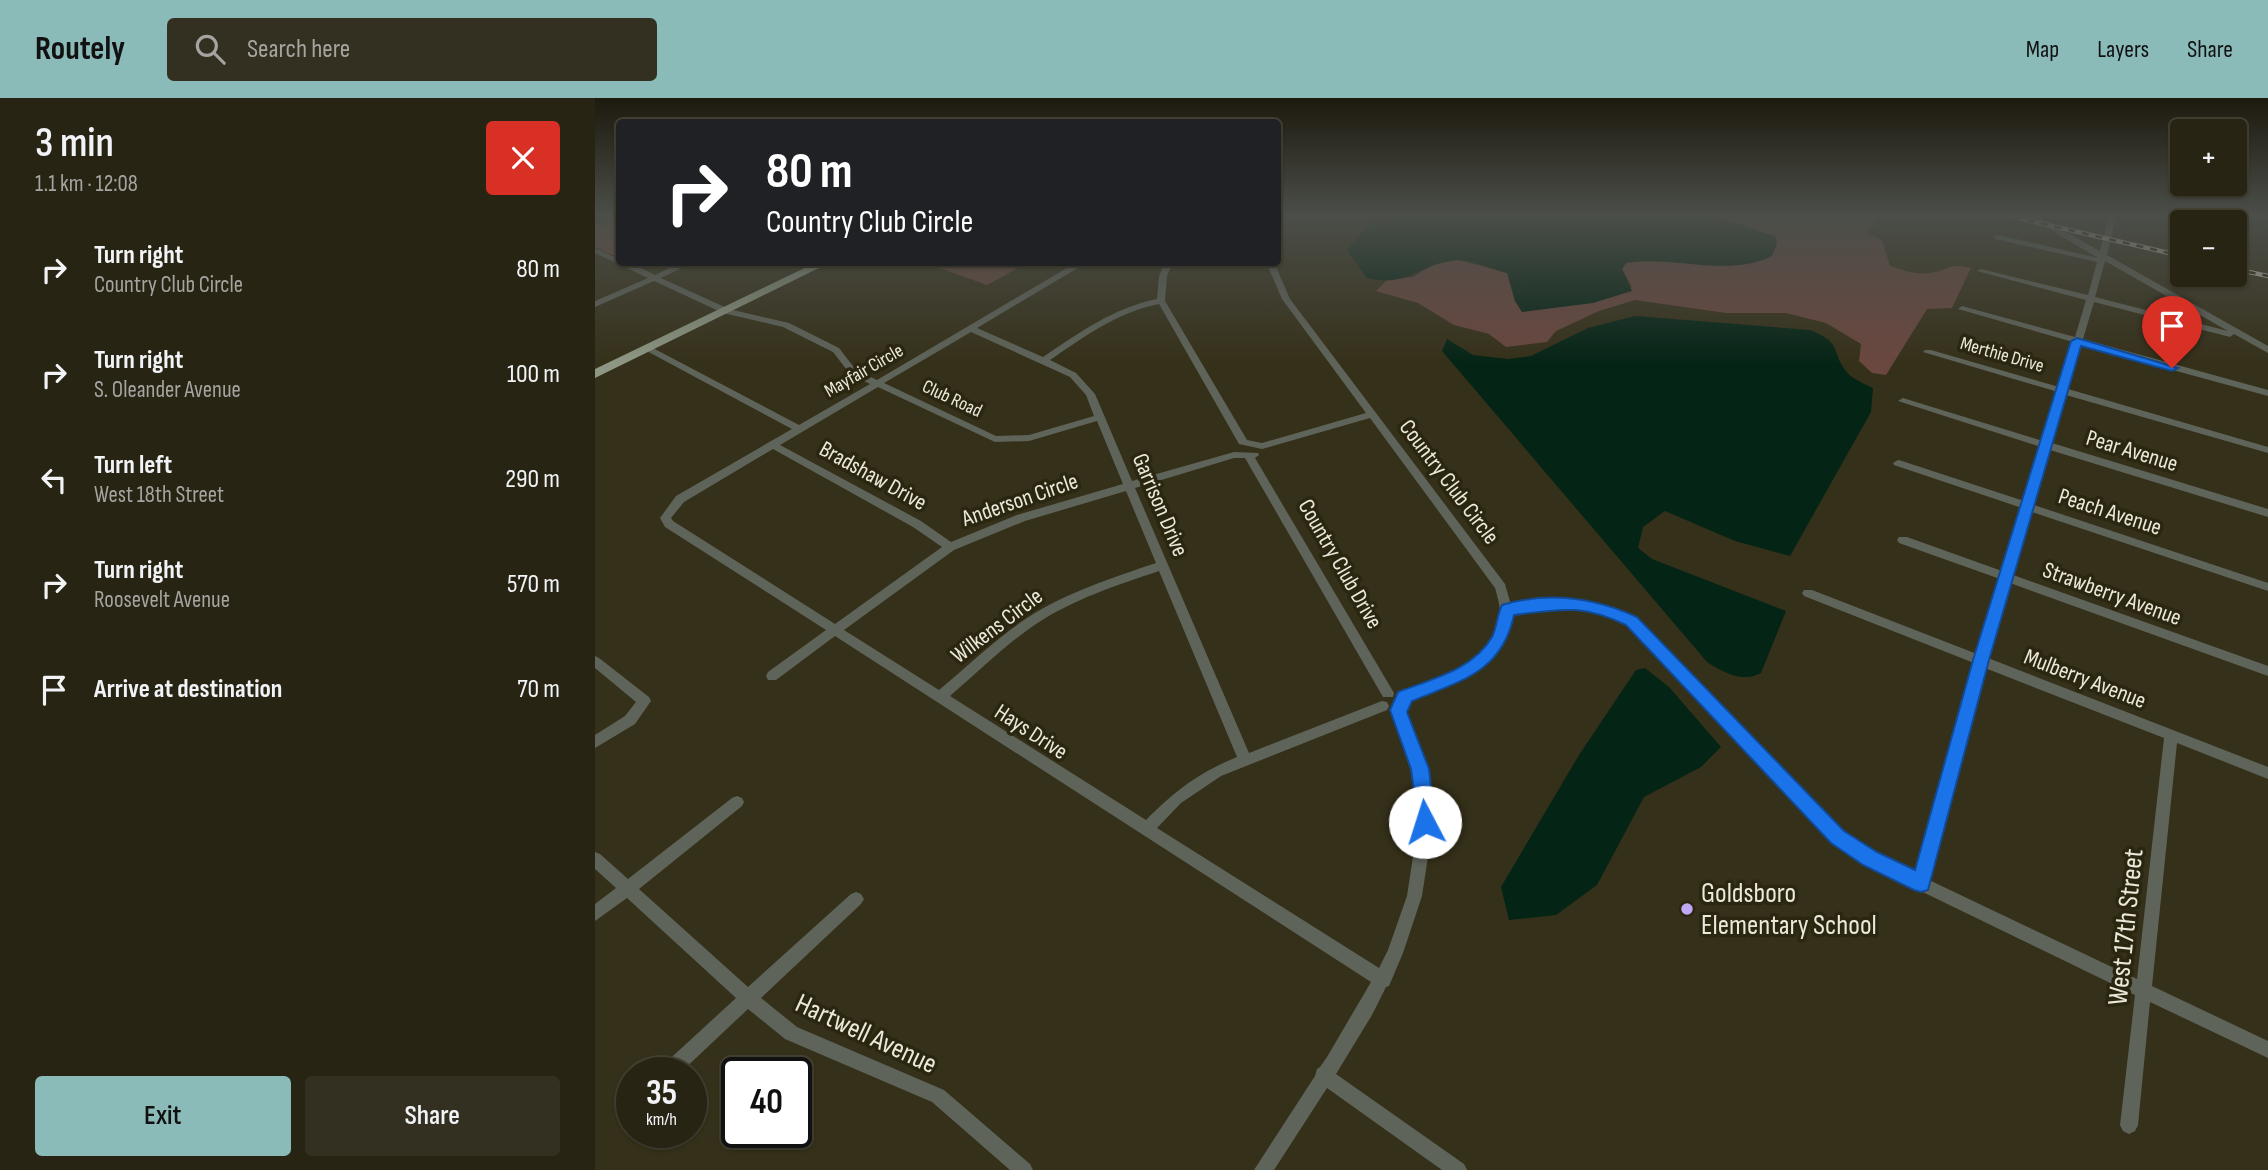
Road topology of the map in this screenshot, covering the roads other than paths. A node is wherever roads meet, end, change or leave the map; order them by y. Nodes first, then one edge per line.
1 (2100, 264) edge
2 (2113, 264) edge
3 (629, 266) edge
4 (681, 266) edge
5 (818, 266) edge
6 (1077, 266) edge
7 (1167, 266) edge
8 (1272, 266) edge
9 (1981, 271) dead end
10 (655, 278) junction
11 (2090, 298) junction
12 (1161, 301) junction
13 (595, 304) edge
14 (1962, 309) dead end
15 (726, 311) junction
16 (971, 329) junction
17 (2247, 338) junction
18 (2077, 341) junction
19 (648, 349) junction
20 (2268, 350) edge
21 (1927, 352) dead end
22 (1044, 360) junction
23 (599, 373) edge
24 (878, 383) junction
25 (2062, 391) junction
26 (2268, 393) edge
27 (1903, 401) dead end
28 (1372, 414) junction
29 (1100, 417) junction
30 (800, 429) junction
31 (773, 445) junction
32 (2047, 445) junction
33 (1248, 450) junction
34 (2268, 450) edge
35 (1898, 463) dead end
36 (1129, 486) junction
37 (2028, 507) junction
38 (665, 513) joint
39 (2268, 513) edge
40 (1903, 540) dead end
41 (950, 547) junction
42 (1163, 565) junction
43 (2006, 578) junction
44 (2268, 587) edge
45 (1808, 593) dead end
46 (1507, 610) junction
47 (833, 630) junction
48 (1981, 660) junction
49 (595, 661) edge
50 (2268, 671) edge
51 (772, 676) dead end
52 (939, 698) junction
53 (1393, 701) junction
54 (2172, 735) junction
55 (595, 743) edge
56 (1245, 759) junction
57 (2268, 773) edge
58 (737, 802) dead end
59 (1146, 830) junction
60 (595, 859) edge
61 (1921, 883) junction
62 (628, 888) junction
63 (856, 899) dead end
64 (595, 914) edge
65 (1383, 980) junction
66 (2146, 990) junction
67 (749, 999) junction
68 (2268, 1050) edge
69 (685, 1057) edge
70 (1323, 1075) junction
71 (2129, 1125) dead end
72 (1024, 1170) edge
73 (1263, 1170) edge
74 (1458, 1170) edge

1 - 11 street
2 - 17 street
3 - 10 street
4 - 10 street
5 - 15 main road
6 - 16 street, Mayfair Circle
7 - 12 street
8 - 28 street, Country Club Circle
9 - 11 street
10 - 13 street
10 - 15 street
11 - 17 street
11 - 18 street
12 - 22 street
12 - 33 street, Country Club Drive
14 - 18 street
15 - 19 main road
15 - 24 street, Club Road
16 - 22 street, Garrison Drive
16 - 24 street, Mayfair Circle
17 - 20 street
18 - 25 street
18 - 26 street
19 - 23 main road
19 - 30 street, Bradshaw Drive
21 - 25 street, Merthie Drive
22 - 29 street, Garrison Drive
24 - 29 street, Club Road
24 - 30 street, Mayfair Circle
25 - 32 street
25 - 34 street, Merthie Drive
27 - 32 street, Pear Avenue
28 - 33 street, Anderson Circle
28 - 46 street, Country Club Circle
29 - 36 street, Garrison Drive
30 - 31 street, Mayfair Circle
31 - 38 street, Mayfair Circle
31 - 41 street, Bradshaw Drive
32 - 37 street
32 - 39 street, Pear Avenue
33 - 36 street, Anderson Circle
33 - 53 street, Country Club Drive
35 - 37 street, Peach Avenue
36 - 41 street, Anderson Circle
36 - 42 street, Garrison Drive
37 - 43 street
37 - 44 street, Peach Avenue
38 - 47 street, Hays Drive
40 - 43 street, Strawberry Avenue
41 - 47 street, Anderson Circle
42 - 52 street, Wilkens Circle
42 - 56 street, Garrison Drive
43 - 48 street
43 - 50 street, Strawberry Avenue
45 - 48 street, Mulberry Avenue
46 - 53 street
46 - 61 street
47 - 51 street, Anderson Circle
47 - 52 street, Hays Drive
48 - 54 street, Mulberry Avenue
48 - 61 street
49 - 55 street
52 - 59 street, Hays Drive
53 - 56 street
53 - 65 street, Country Club Drive
54 - 57 street, Mulberry Avenue
54 - 66 street, West 17th Street
56 - 59 street
58 - 62 street
59 - 65 street, Hays Drive
60 - 62 street, Hartwell Avenue
61 - 66 street
62 - 64 street
62 - 67 street, Hartwell Avenue
63 - 67 street
65 - 70 street, Country Club Drive
66 - 68 street
66 - 71 street, West 17th Street
67 - 69 street
67 - 72 street, Hartwell Avenue
70 - 73 street
70 - 74 street

